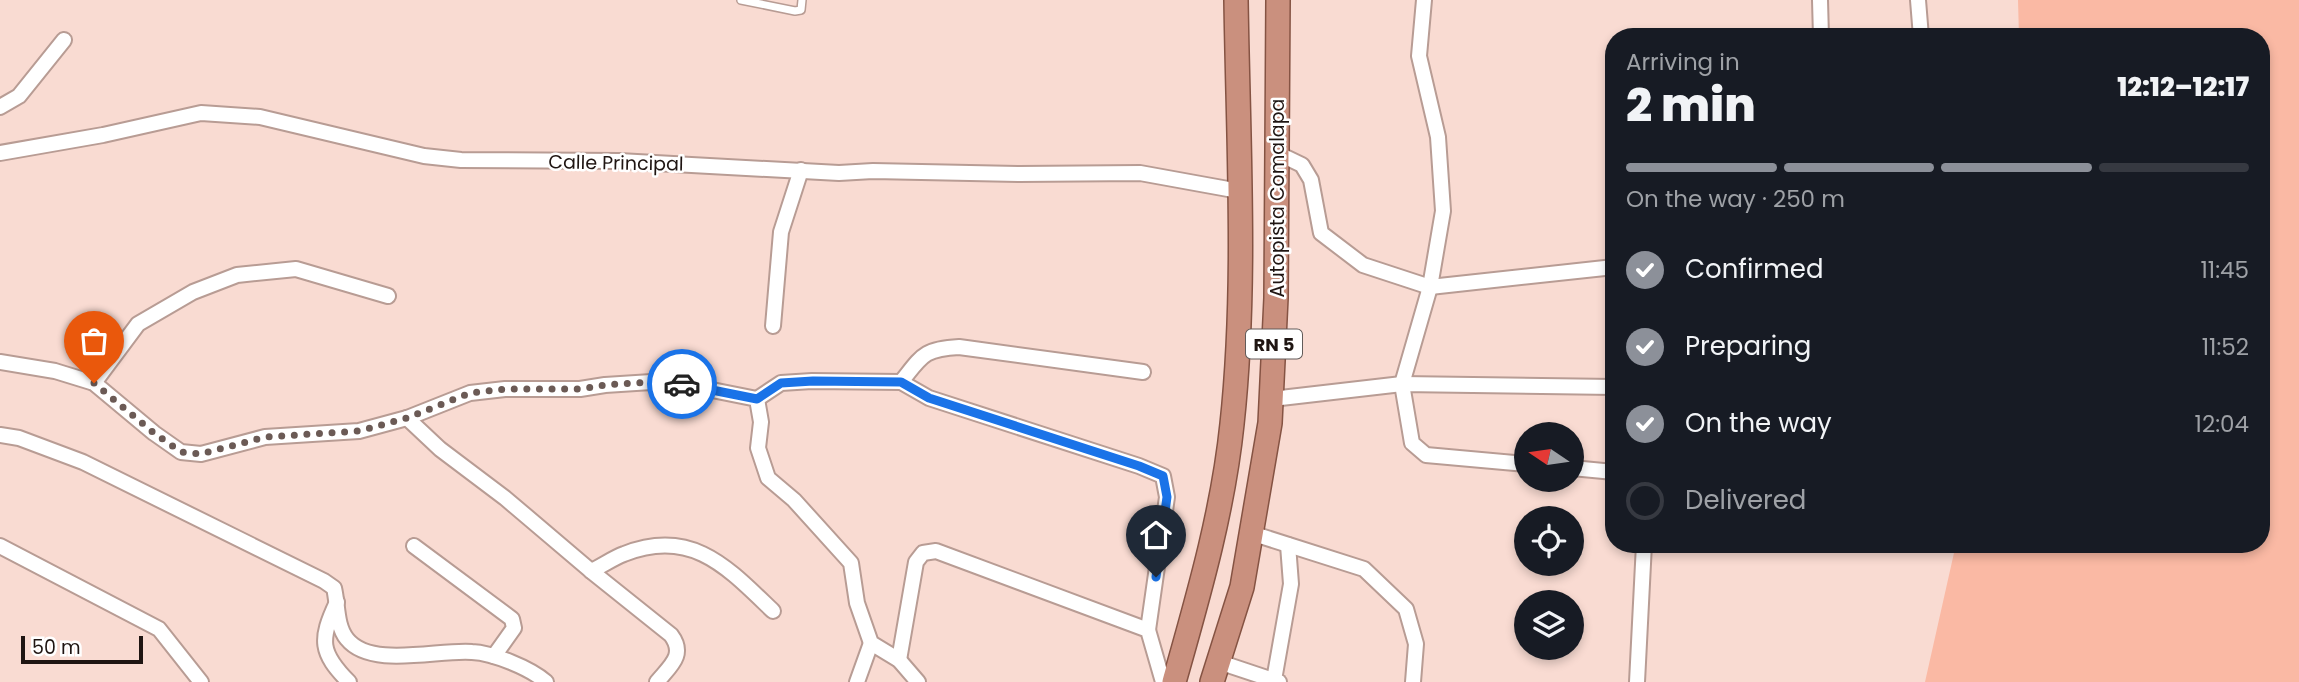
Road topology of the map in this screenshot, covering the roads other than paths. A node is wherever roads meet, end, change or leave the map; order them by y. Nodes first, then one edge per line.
1 (741, 0) edge
2 (802, 0) edge
3 (1236, 0) edge
4 (1278, 0) edge
5 (1424, 0) edge
6 (1820, 0) edge
7 (1919, 0) edge
8 (1821, 28) edge
9 (1921, 28) edge
10 (64, 40) dead end
11 (0, 107) edge
12 (0, 153) edge
13 (1277, 153) junction
14 (801, 170) junction
15 (1239, 191) junction
16 (1605, 268) edge
17 (1430, 287) junction
18 (388, 296) dead end
19 (773, 326) dead end
20 (0, 362) edge
21 (1143, 372) dead end
22 (901, 382) junction
23 (94, 383) junction
24 (1402, 384) junction
25 (1605, 387) edge
26 (757, 399) junction
27 (1272, 399) junction
28 (407, 418) junction
29 (0, 435) edge
30 (1514, 463) edge
31 (1584, 469) edge
32 (1605, 471) edge
33 (1251, 533) junction
34 (1289, 545) junction
35 (0, 546) edge
36 (414, 546) dead end
37 (1644, 553) edge
38 (591, 572) junction
39 (337, 601) junction
40 (773, 611) dead end
41 (1148, 630) junction
42 (871, 643) junction
43 (494, 656) junction
44 (899, 660) junction
45 (1215, 672) edge
46 (1277, 681) edge
47 (201, 682) edge
48 (349, 682) edge
49 (546, 682) edge
50 (657, 682) edge
51 (857, 682) edge
52 (918, 682) edge
53 (1163, 682) edge
54 (1174, 682) edge
55 (1413, 682) edge
56 (1637, 682) edge

1 - 2 lane
3 - 15 highway, Autopista Comalapa / RN 5
4 - 13 highway, Autopista Comalapa / RN 5
5 - 17 street
6 - 8 street
7 - 9 street
10 - 11 street
12 - 14 street, Calle Principal
13 - 17 street
13 - 27 highway, Autopista Comalapa / RN 5
14 - 15 street, Calle Principal
14 - 19 street
15 - 54 highway, Autopista Comalapa / RN 5
16 - 17 street
17 - 24 street
18 - 23 street
20 - 23 street
21 - 22 street
22 - 26 street
22 - 41 street
23 - 28 street
24 - 25 street
24 - 27 street
24 - 30 street
26 - 28 street
26 - 42 street
27 - 33 highway, Autopista Comalapa / RN 5
28 - 38 street
29 - 39 street
31 - 32 street
33 - 34 street
33 - 45 highway, Autopista Comalapa / RN 5
34 - 46 street
34 - 55 street
35 - 47 street
36 - 43 street
37 - 56 street
38 - 40 street
38 - 50 street
39 - 43 street
39 - 48 street
41 - 44 street
41 - 53 street
42 - 44 street
42 - 51 street
43 - 49 street
44 - 52 street
45 - 46 street

